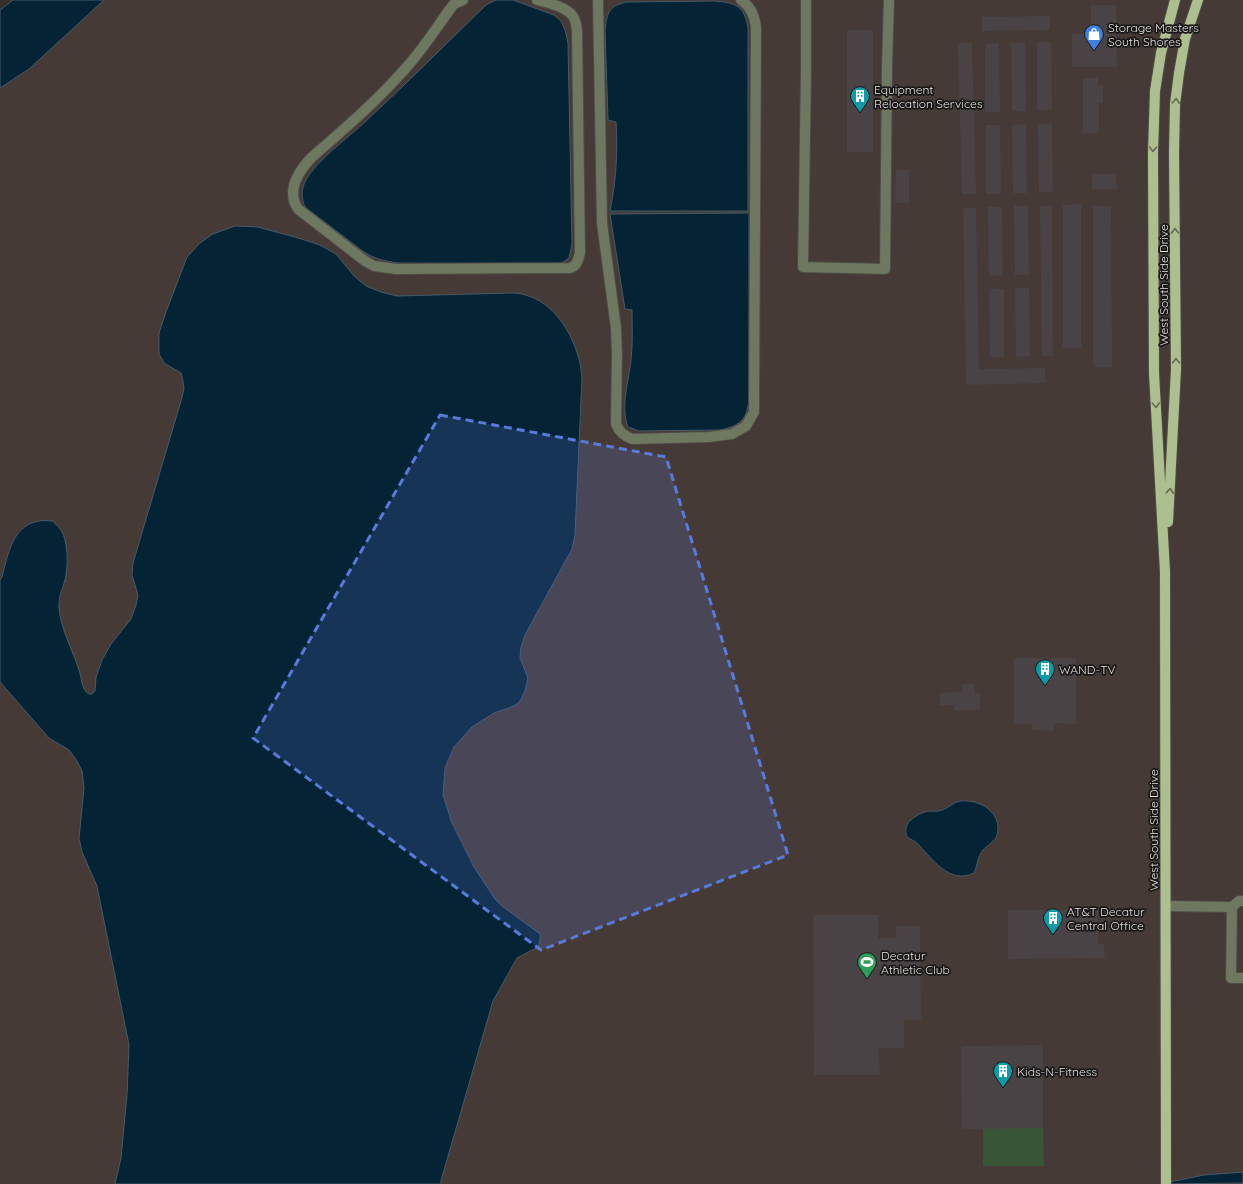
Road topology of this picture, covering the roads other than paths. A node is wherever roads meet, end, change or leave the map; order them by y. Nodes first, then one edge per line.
1 (463, 0) edge
2 (537, 0) edge
3 (598, 0) edge
4 (741, 0) edge
5 (806, 0) edge
6 (889, 0) edge
7 (1175, 0) edge
8 (1198, 0) edge
9 (1165, 572) junction
10 (1243, 901) edge
11 (1166, 906) junction
12 (1232, 907) junction
13 (1243, 978) edge
14 (1166, 1184) edge

1 - 2 lane
3 - 4 lane
5 - 6 lane
7 -> 9 main road, West South Side Drive
9 -> 8 main road, West South Side Drive
9 - 11 main road, West South Side Drive
10 - 12 lane
11 - 12 lane
11 - 14 main road, West South Side Drive
12 - 13 lane

